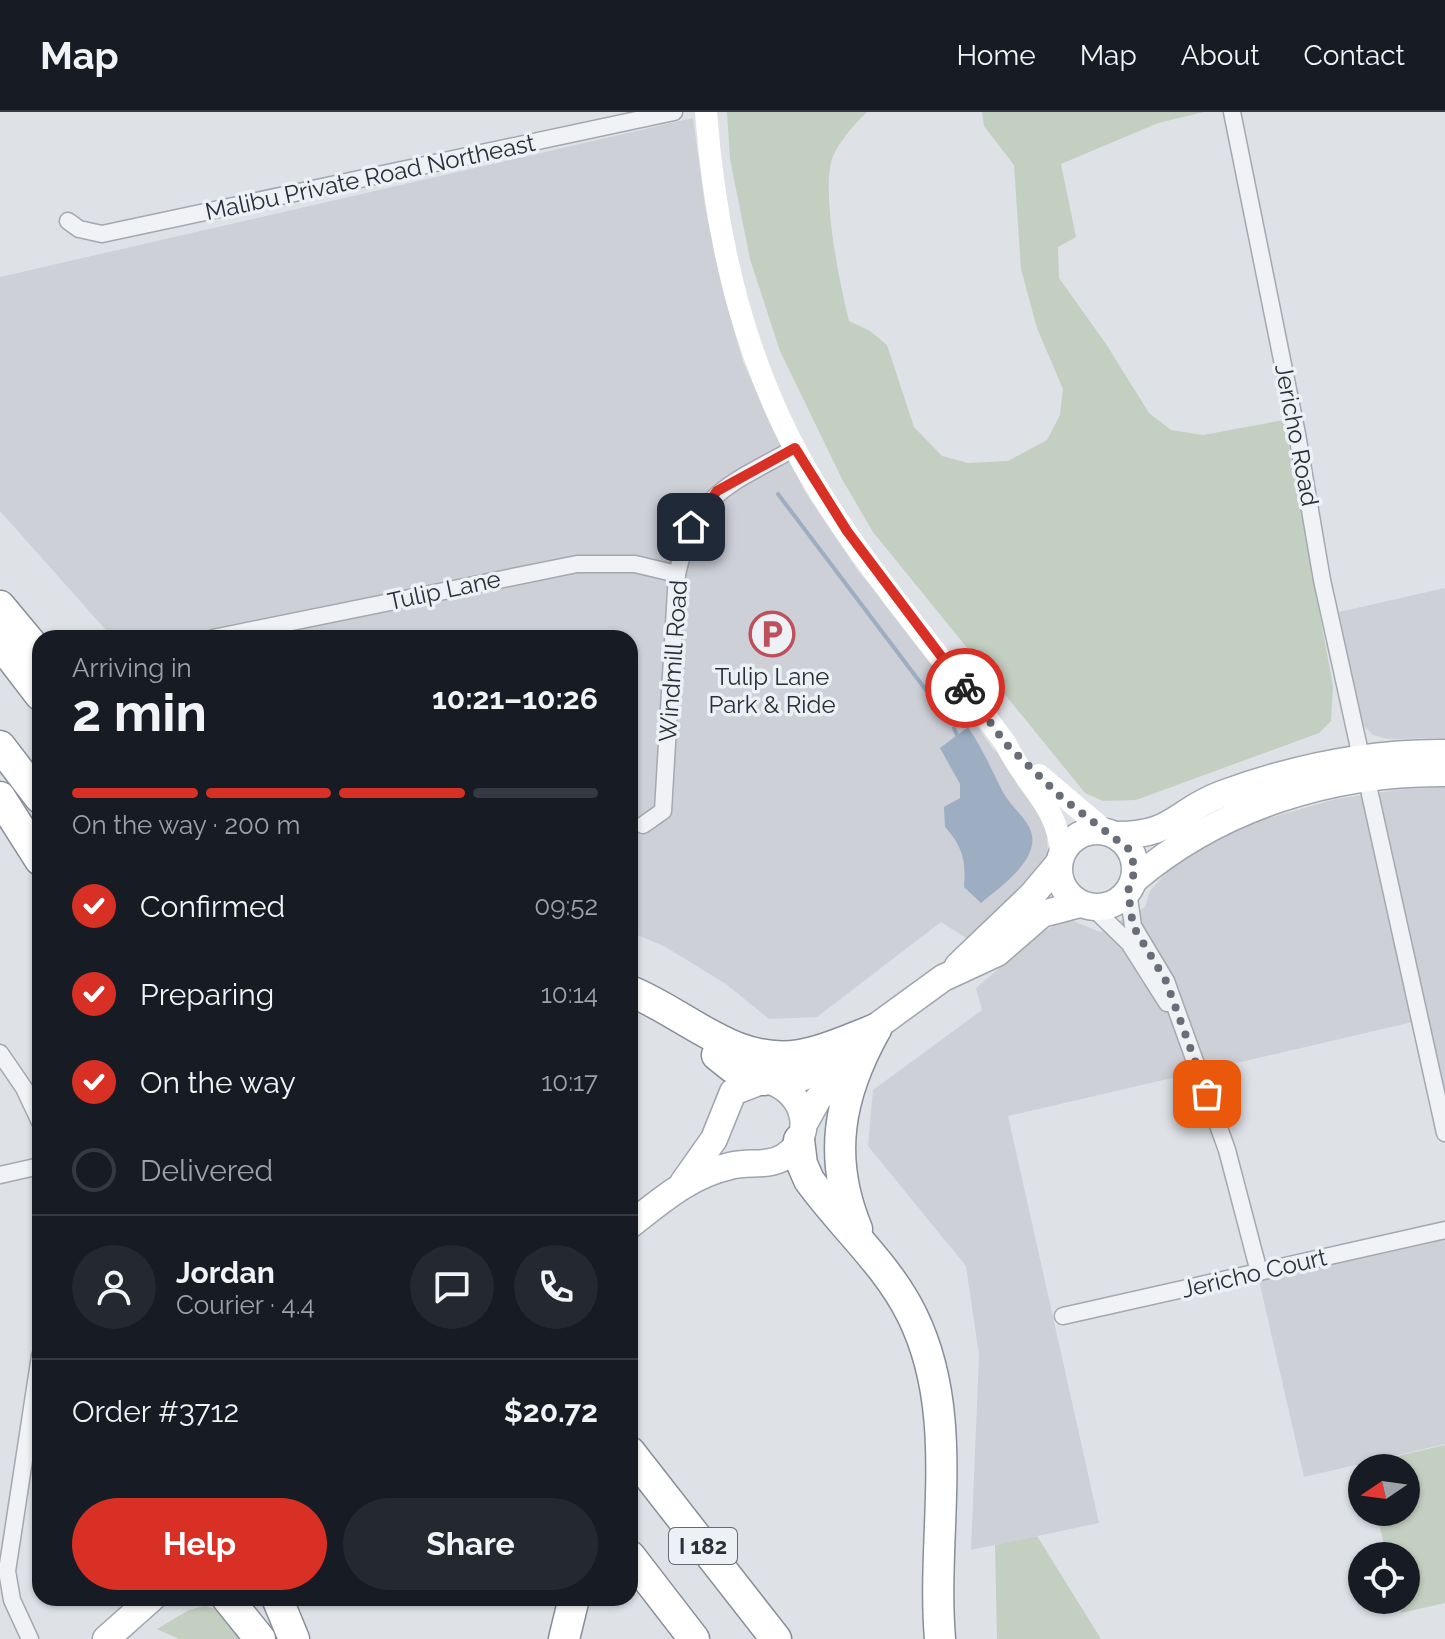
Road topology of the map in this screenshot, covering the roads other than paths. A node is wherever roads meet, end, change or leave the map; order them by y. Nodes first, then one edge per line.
1 (674, 112) edge
2 (706, 112) edge
3 (1232, 112) edge
4 (68, 221) dead end
5 (795, 448) junction
6 (677, 574) junction
7 (0, 606) edge
8 (252, 630) edge
9 (0, 643) edge
10 (32, 644) edge
11 (32, 685) edge
12 (1006, 744) junction
13 (0, 746) edge
14 (1445, 753) edge
15 (1364, 767) junction
16 (1445, 773) edge
17 (32, 788) edge
18 (0, 797) edge
19 (643, 825) dead end
20 (1110, 833) junction
21 (32, 847) edge
22 (1060, 859) junction
23 (1131, 885) junction
24 (1086, 905) junction
25 (954, 971) junction
26 (638, 995) edge
27 (666, 1007) junction
28 (1177, 1018) junction
29 (876, 1029) junction
30 (0, 1053) edge
31 (769, 1081) junction
32 (32, 1104) edge
33 (802, 1132) junction
34 (1445, 1133) edge
35 (32, 1168) edge
36 (0, 1175) edge
37 (683, 1183) junction
38 (638, 1219) edge
39 (1445, 1230) edge
40 (865, 1246) junction
41 (1259, 1272) junction
42 (1063, 1316) dead end
43 (32, 1408) edge
44 (638, 1462) edge
45 (638, 1566) edge
46 (143, 1606) edge
47 (233, 1606) edge
48 (280, 1606) edge
49 (572, 1606) edge
50 (30, 1639) edge
51 (106, 1639) edge
52 (260, 1639) edge
53 (294, 1639) edge
54 (564, 1639) edge
55 (694, 1639) edge
56 (776, 1639) edge
57 (940, 1639) edge

1 - 4 street, Malibu Private Road Northeast
2 - 5 main road
3 - 15 street, Jericho Road
5 - 6 street, Windmill Road
5 - 12 main road
6 - 8 street, Tulip Lane
6 - 19 street, Windmill Road
7 - 10 highway
9 - 11 highway
12 - 20 main road
12 - 22 main road
13 - 17 highway
14 - 15 main road
15 - 16 main road
15 - 20 main road
15 - 23 main road
15 - 34 street, Jericho Road
18 - 21 highway
20 - 22 main road
20 - 23 main road
22 - 24 main road
22 - 25 main road
23 - 24 main road
23 - 28 street
24 - 25 main road
24 - 28 street
25 - 29 main road
26 - 27 highway
27 - 29 highway
27 - 31 highway
28 - 41 street
29 - 31 main road
29 - 33 main road
29 - 40 highway
30 - 32 street
31 - 33 main road
31 - 37 main road
33 - 37 main road
33 - 40 highway
35 - 36 street
37 - 38 main road
39 - 41 street, Jericho Court
40 - 57 highway
41 - 42 street, Jericho Court
43 - 50 street
44 - 56 highway, I 182
45 - 55 highway, I 182
46 - 51 main road
47 - 52 highway
48 - 53 highway
49 - 54 highway

